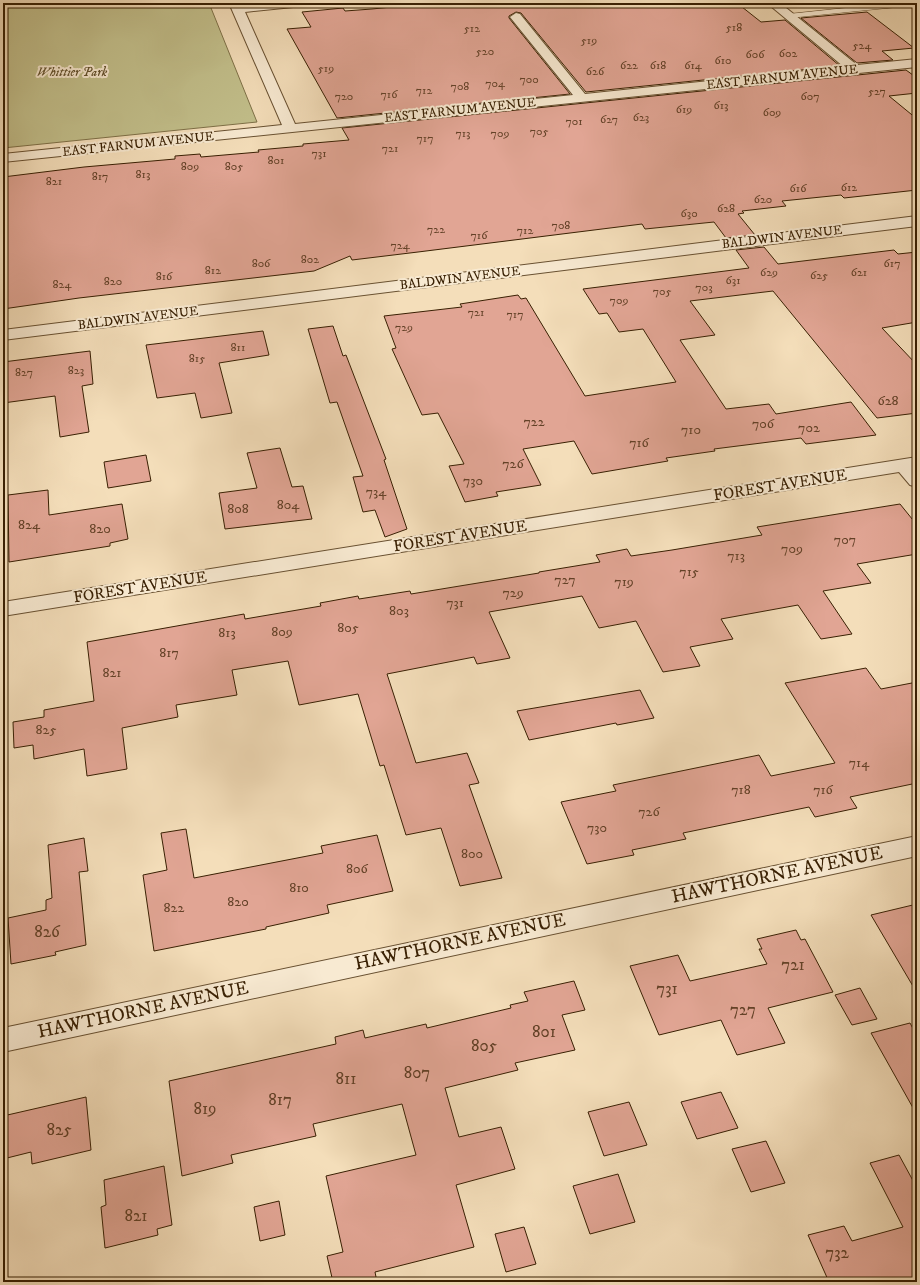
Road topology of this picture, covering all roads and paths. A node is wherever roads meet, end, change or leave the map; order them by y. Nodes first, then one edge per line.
1 (303, 3) edge
2 (773, 3) edge
3 (916, 3) edge
4 (236, 6) edge
5 (790, 16) junction
6 (516, 17) dead end
7 (917, 63) edge
8 (854, 69) junction
9 (582, 98) junction
10 (290, 128) junction
11 (3, 158) edge
12 (917, 220) edge
13 (3, 335) edge
14 (910, 464) edge
15 (917, 481) edge
16 (3, 609) edge
17 (917, 846) edge
18 (3, 1040) edge

1 - 4 street
2 - 5 street
3 - 5 lane
4 - 10 street
5 - 8 street
6 - 9 street
7 - 8 street, EAST FARNUM AVENUE
8 - 9 street, EAST FARNUM AVENUE
9 - 10 street, EAST FARNUM AVENUE
10 - 11 street, EAST FARNUM AVENUE
12 - 13 street, BALDWIN AVENUE
14 - 15 street
14 - 16 street, FOREST AVENUE
17 - 18 street, HAWTHORNE AVENUE

